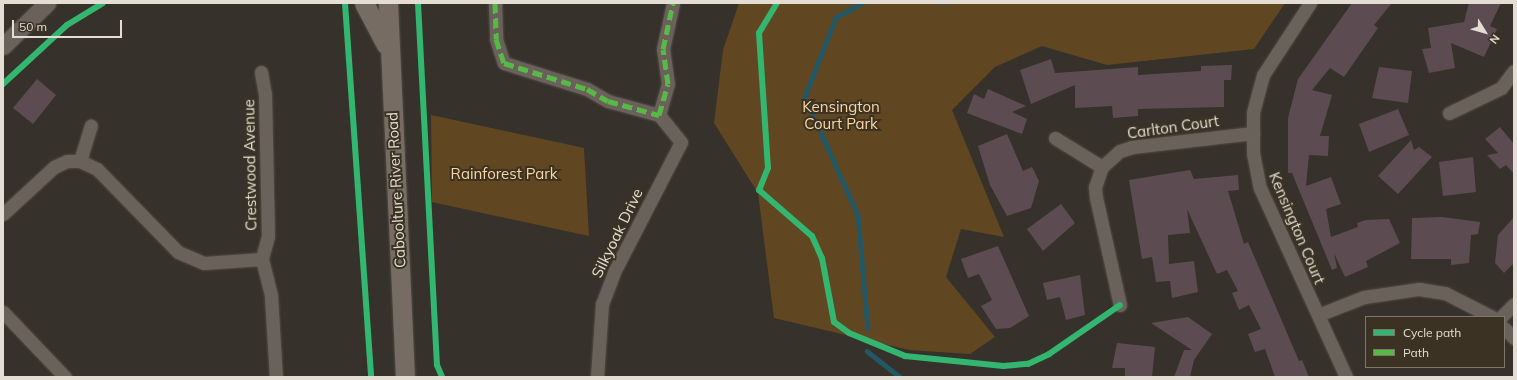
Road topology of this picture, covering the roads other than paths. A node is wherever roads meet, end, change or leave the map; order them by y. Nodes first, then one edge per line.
1 (47, 3) edge
2 (364, 3) edge
3 (388, 3) edge
4 (495, 3) edge
5 (673, 3) edge
6 (1310, 3) edge
7 (3, 46) edge
8 (390, 52) junction
9 (1514, 71) edge
10 (261, 72) dead end
11 (1449, 113) dead end
12 (659, 115) junction
13 (92, 126) dead end
14 (1253, 133) junction
15 (1055, 138) dead end
16 (80, 161) junction
17 (1102, 167) junction
18 (3, 214) edge
19 (262, 259) junction
20 (1514, 304) edge
21 (1120, 305) dead end
22 (3, 312) edge
23 (1318, 315) junction
24 (1490, 316) edge
25 (1502, 316) edge
26 (1505, 329) edge
27 (1514, 338) edge
28 (65, 377) edge
29 (276, 377) edge
30 (405, 377) edge
31 (597, 377) edge
32 (1346, 377) edge

1 - 7 street
2 - 8 main road
3 - 8 main road, Caboolture River Road
4 - 12 street
5 - 12 street
6 - 14 street, Kensington Court
8 - 30 main road, Caboolture River Road
9 - 11 street
10 - 19 street, Crestwood Avenue
12 - 31 street, Silkyoak Drive
13 - 16 street
14 - 17 street, Carlton Court
14 - 23 street, Kensington Court
15 - 17 street
16 - 18 street
16 - 19 street
17 - 21 street, Carlton Court
19 - 29 street, Crestwood Avenue
20 - 25 street
22 - 28 street
23 - 24 street
23 - 32 street, Kensington Court
26 - 27 street

